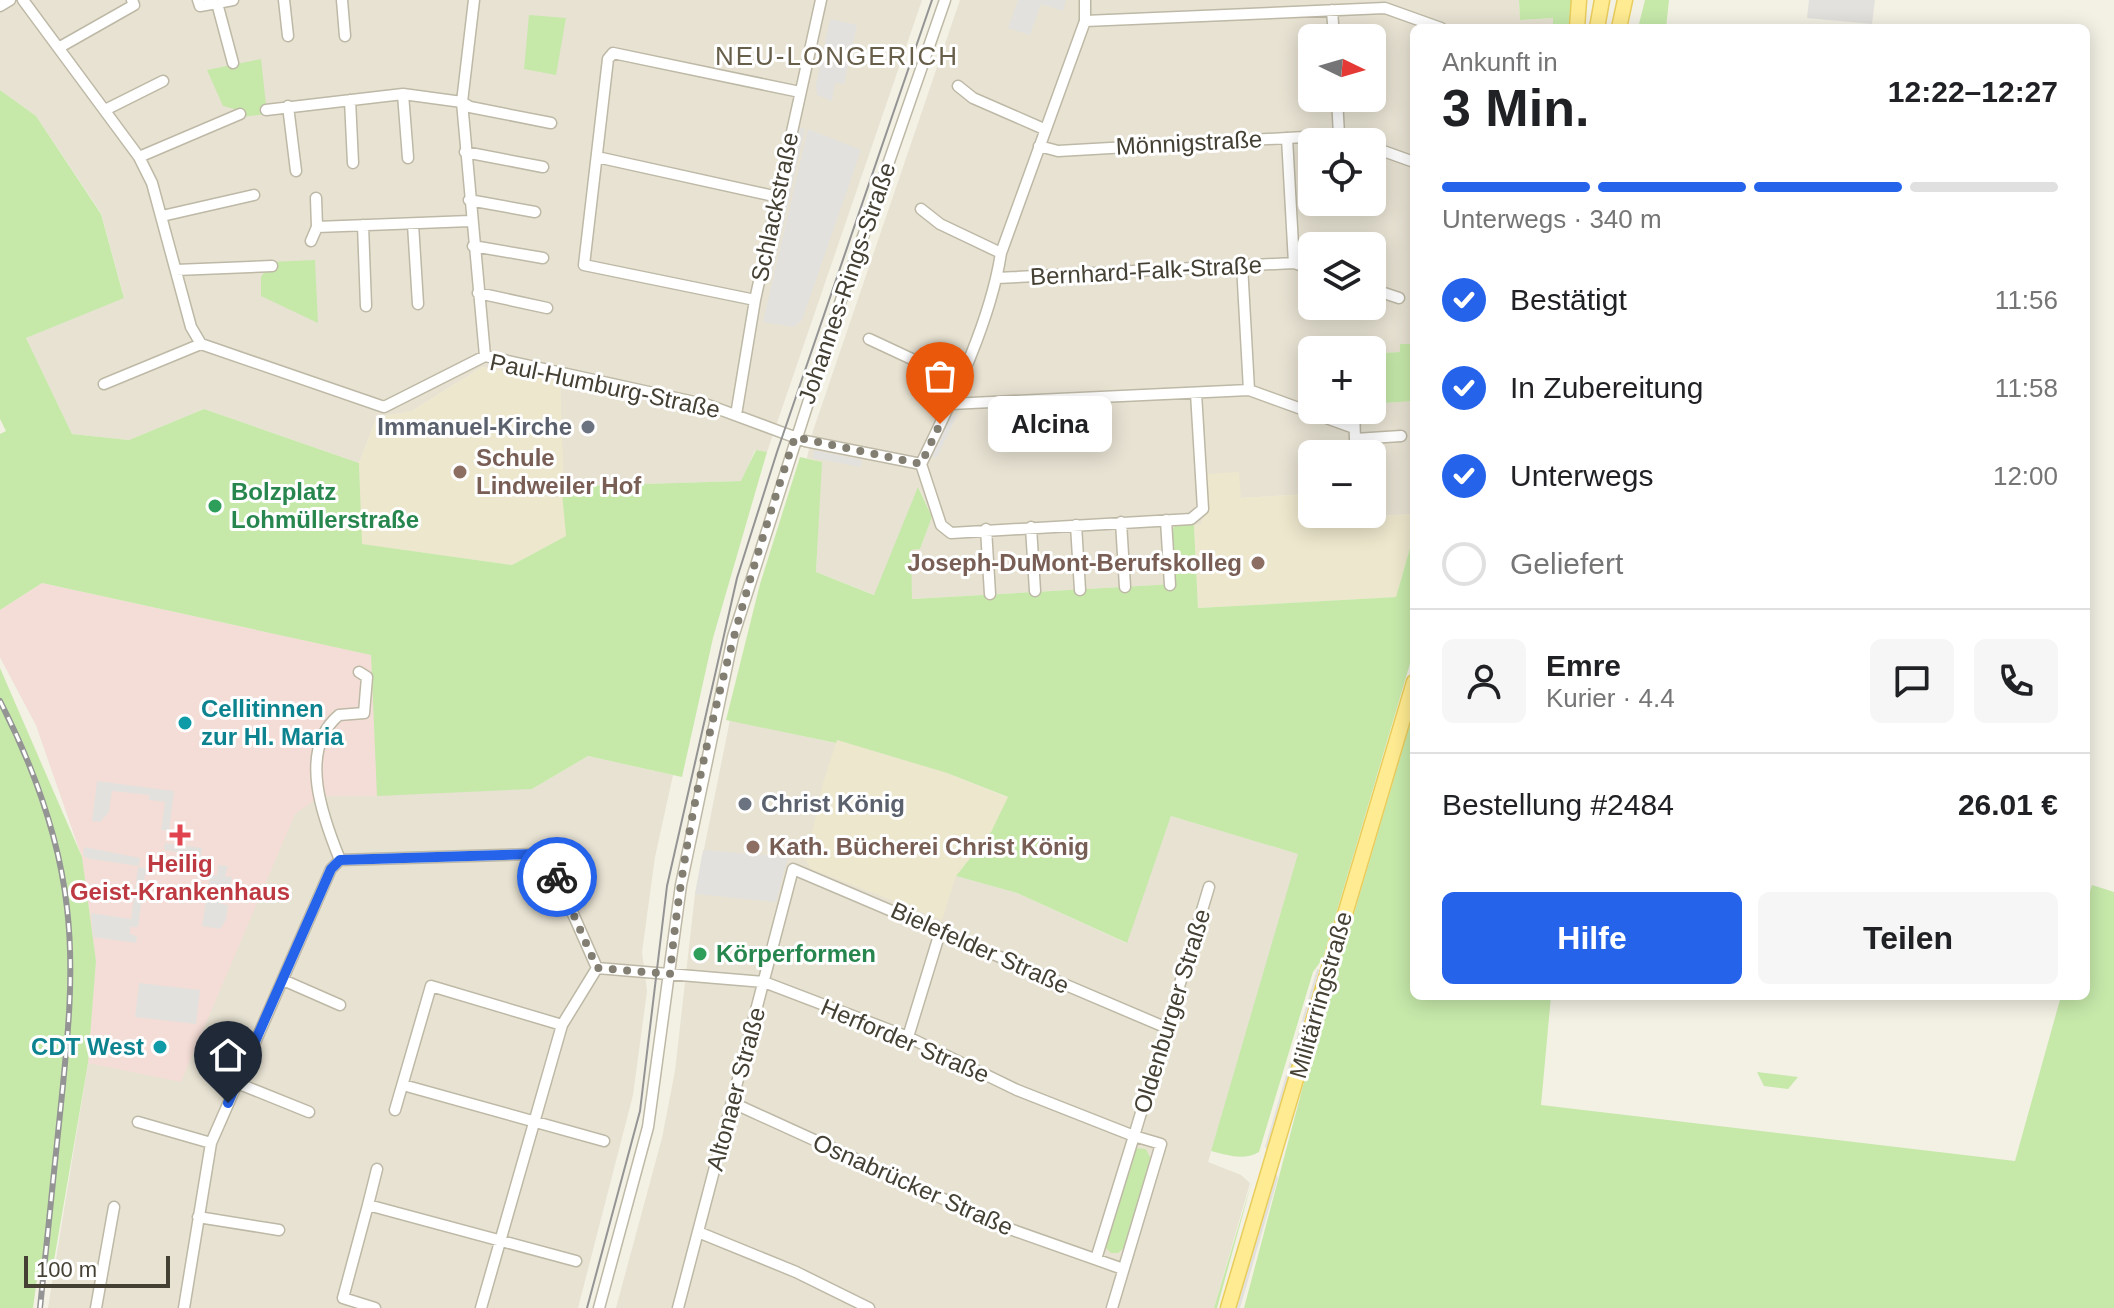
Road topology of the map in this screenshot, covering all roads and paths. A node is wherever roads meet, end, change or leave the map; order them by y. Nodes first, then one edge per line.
1 (10, 0) edge
2 (23, 0) edge
3 (132, 0) edge
4 (198, 0) edge
5 (233, 0) edge
6 (284, 0) edge
7 (342, 0) edge
8 (474, 0) edge
9 (821, 0) edge
10 (945, 0) edge
11 (1085, 0) edge
12 (1579, 0) edge
13 (1602, 0) edge
14 (1625, 0) edge
15 (217, 3) junction
16 (1384, 4) edge
17 (0, 6) edge
18 (1332, 10) junction
19 (1085, 21) junction
20 (1333, 24) edge
21 (1432, 24) edge
22 (1577, 24) edge
23 (1598, 24) edge
24 (1620, 24) edge
25 (288, 36) dead end
26 (345, 36) dead end
27 (60, 47) junction
28 (233, 63) dead end
29 (163, 81) dead end
30 (958, 86) dead end
31 (800, 92) junction
32 (403, 94) junction
33 (350, 100) junction
34 (462, 102) junction
35 (288, 106) junction
36 (105, 110) junction
37 (266, 110) dead end
38 (240, 114) dead end
39 (551, 123) dead end
40 (1044, 129) junction
41 (1298, 137) edge
42 (1287, 138) junction
43 (1039, 146) junction
44 (465, 152) junction
45 (1386, 152) edge
46 (139, 157) junction
47 (597, 157) junction
48 (408, 158) dead end
49 (1410, 161) edge
50 (353, 163) dead end
51 (543, 167) dead end
52 (296, 171) dead end
53 (254, 195) dead end
54 (778, 197) junction
55 (316, 198) dead end
56 (469, 200) junction
57 (921, 209) dead end
58 (535, 212) dead end
59 (162, 216) junction
60 (470, 221) junction
61 (413, 224) junction
62 (363, 225) junction
63 (317, 227) junction
64 (311, 241) dead end
65 (473, 246) junction
66 (1001, 253) junction
67 (543, 258) dead end
68 (1294, 263) junction
69 (1298, 264) edge
70 (1242, 265) junction
71 (272, 266) dead end
72 (176, 270) junction
73 (997, 278) junction
74 (478, 293) junction
75 (1386, 294) edge
76 (1399, 298) dead end
77 (755, 300) junction
78 (418, 304) dead end
79 (366, 306) dead end
80 (547, 308) dead end
81 (869, 339) dead end
82 (201, 344) junction
83 (485, 356) junction
84 (959, 381) junction
85 (104, 384) dead end
86 (1249, 390) junction
87 (1196, 393) junction
88 (950, 404) junction
89 (736, 415) junction
90 (1354, 424) edge
91 (1354, 428) junction
92 (1401, 436) dead end
93 (795, 437) junction
94 (921, 464) junction
95 (1166, 520) junction
96 (1121, 522) junction
97 (1076, 525) junction
98 (1031, 527) junction
99 (986, 529) junction
100 (1170, 585) dead end
101 (1125, 587) dead end
102 (1080, 590) dead end
103 (1035, 591) dead end
104 (990, 594) dead end
105 (359, 672) dead end
106 (1410, 695) edge
107 (340, 860) junction
108 (793, 869) joint
109 (1209, 887) dead end
110 (941, 929) junction
111 (597, 968) junction
112 (670, 974) junction
113 (283, 980) junction
114 (764, 982) junction
115 (340, 1005) dead end
116 (562, 1025) junction
117 (1167, 1028) junction
118 (908, 1037) junction
119 (237, 1083) junction
120 (403, 1085) junction
121 (733, 1103) junction
122 (395, 1110) dead end
123 (309, 1112) dead end
124 (534, 1121) junction
125 (138, 1122) dead end
126 (1134, 1136) junction
127 (604, 1141) dead end
128 (211, 1143) junction
129 (377, 1169) dead end
130 (368, 1205) junction
131 (114, 1207) dead end
132 (198, 1217) junction
133 (279, 1230) dead end
134 (698, 1232) junction
135 (501, 1240) junction
136 (1096, 1259) junction
137 (576, 1261) dead end
138 (1123, 1269) junction
139 (96, 1308) edge
140 (184, 1308) edge
141 (375, 1308) edge
142 (481, 1308) edge
143 (599, 1308) edge
144 (678, 1308) edge
145 (869, 1308) edge
146 (1112, 1308) edge
147 (1228, 1308) edge

1 - 17 street
2 - 27 street
3 - 27 street
4 - 15 street
5 - 15 street
6 - 25 street
7 - 26 street
8 - 34 street
9 - 31 street, Schlackstraße
10 - 93 street, Johannes-Rings-Straße
11 - 19 street
12 - 22 main road
13 - 23 main road
14 - 24 main road
15 - 28 street
16 - 18 street
16 - 21 street
18 - 19 street
18 - 20 street
19 - 40 street
27 - 36 street
29 - 36 street
30 - 40 street
31 - 47 street
31 - 54 street, Schlackstraße
32 - 33 street
32 - 34 street
32 - 48 street
33 - 35 street
33 - 50 street
34 - 39 street
34 - 44 street
35 - 37 street
35 - 52 street
36 - 46 street
38 - 46 street
40 - 43 street
41 - 42 street, Mönnigstraße
42 - 43 street, Mönnigstraße
42 - 68 street, Bernhard-Falk-Straße
43 - 66 street
44 - 51 street
44 - 56 street
45 - 49 street
46 - 59 street
47 - 54 street
47 - 77 street
53 - 59 street
54 - 77 street, Schlackstraße
55 - 63 street
56 - 58 street
56 - 60 street
57 - 66 street
59 - 72 street
60 - 61 street
60 - 65 street
61 - 62 street
61 - 78 street
62 - 63 street
62 - 79 street
63 - 64 street
65 - 67 street
65 - 74 street
66 - 73 street
68 - 69 street, Bernhard-Falk-Straße
68 - 70 street, Bernhard-Falk-Straße
70 - 73 street, Bernhard-Falk-Straße
70 - 86 street
71 - 72 street
72 - 82 street
73 - 84 street
74 - 80 street
74 - 83 street
75 - 76 street
77 - 89 street, Schlackstraße
81 - 84 street
82 - 83 street, Paul-Humburg-Straße
82 - 85 street
83 - 89 street, Paul-Humburg-Straße
84 - 88 street
86 - 87 street
86 - 91 street
87 - 88 street
87 - 95 street
88 - 94 street
89 - 93 street, Paul-Humburg-Straße
90 - 91 street
91 - 92 street
93 - 94 street, Paul-Humburg-Straße
93 - 112 street, Johannes-Rings-Straße
94 - 99 street
95 - 96 street
95 - 100 street
96 - 97 street
96 - 101 street
97 - 98 street
97 - 102 street
98 - 99 street
98 - 103 street
99 - 104 street
105 - 107 street
106 - 147 main road, Militärringstraße
107 - 111 street
107 - 113 street
108 - 110 street, Bielefelder Straße
108 - 114 street, Altonaer Straße
109 - 117 street, Oldenburger Straße
110 - 117 street, Bielefelder Straße
110 - 118 street
111 - 112 street, Herforder Straße
111 - 116 street
112 - 114 street, Herforder Straße
112 - 143 street, Johannes-Rings-Straße
113 - 115 street
113 - 119 street
114 - 118 street, Herforder Straße
114 - 121 street, Altonaer Straße
116 - 120 street
116 - 124 street
117 - 126 street, Oldenburger Straße
118 - 126 street, Herforder Straße
119 - 123 street
119 - 128 street
120 - 122 street
120 - 124 street
121 - 134 street, Altonaer Straße
121 - 136 street, Osnabrücker Straße
124 - 127 street
124 - 135 street
125 - 128 street
126 - 136 street, Oldenburger Straße
126 - 138 street, Oldenburger Straße
128 - 132 street
129 - 130 street
130 - 135 street
130 - 141 street
131 - 139 street
132 - 133 street
132 - 140 street
134 - 144 street, Altonaer Straße
134 - 145 street
135 - 137 street
135 - 142 street
136 - 138 street
138 - 146 street, Oldenburger Straße

